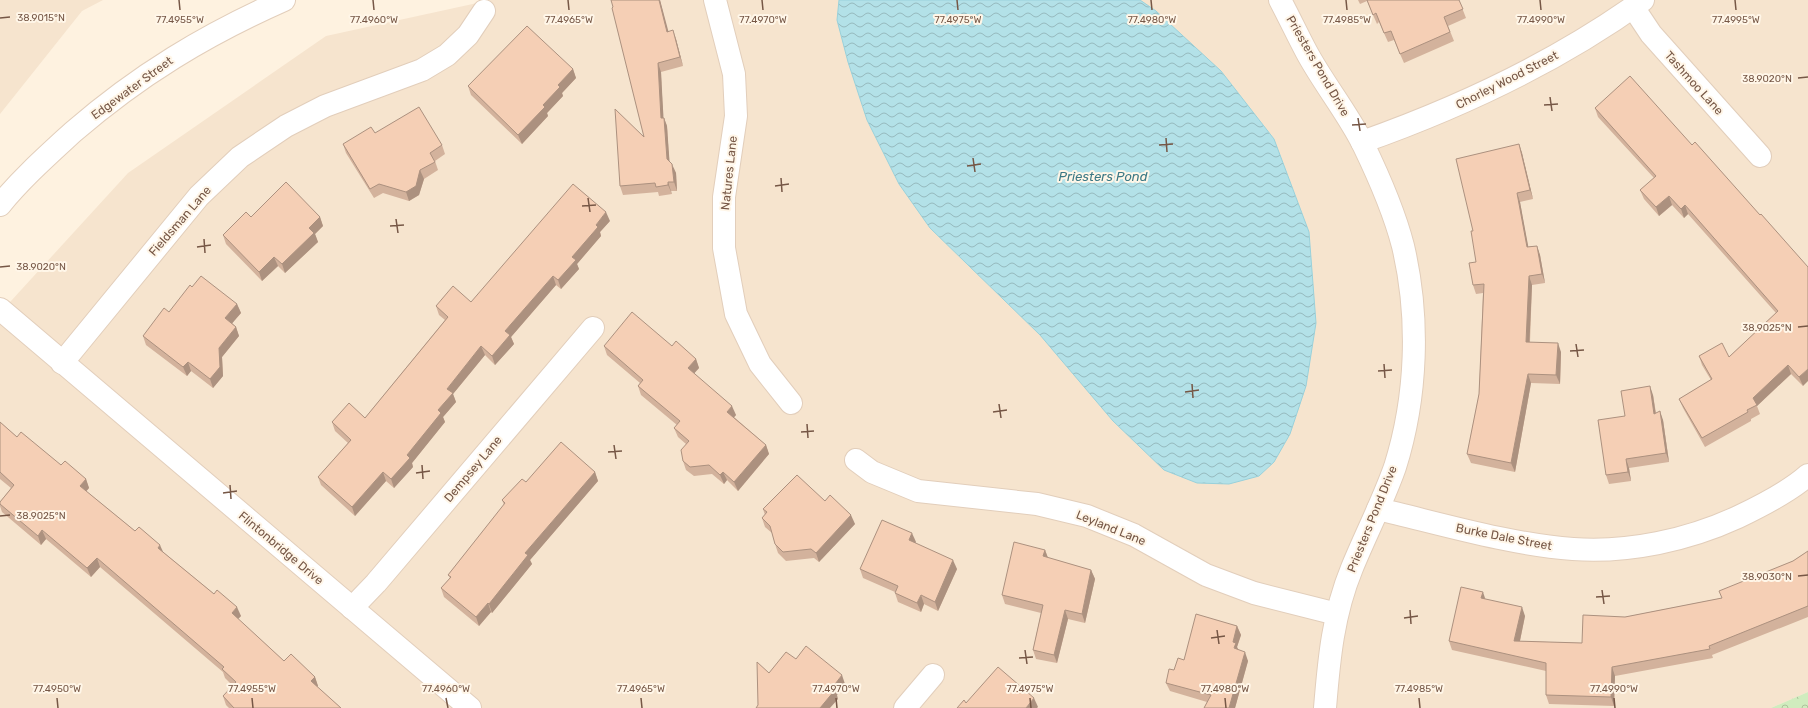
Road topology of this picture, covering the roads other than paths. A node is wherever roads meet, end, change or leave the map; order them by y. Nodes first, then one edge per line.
1 (284, 0) edge
2 (715, 0) edge
3 (1280, 0) edge
4 (1638, 4) edge
5 (484, 11) dead end
6 (1362, 142) junction
7 (1760, 156) dead end
8 (0, 205) edge
9 (0, 309) edge
10 (593, 328) dead end
11 (62, 363) junction
12 (791, 403) dead end
13 (856, 460) dead end
14 (1808, 475) edge
15 (1378, 509) junction
16 (352, 608) junction
17 (1337, 614) junction
18 (934, 675) dead end
19 (470, 708) edge
20 (905, 708) edge
21 (1325, 708) edge

1 - 8 street, Edgewater Street
2 - 12 street, Natures Lane
3 - 6 street, Priesters Pond Drive
4 - 6 street, Chorley Wood Street
4 - 7 street, Tashmoo Lane
5 - 11 street, Fieldsman Lane
6 - 15 street, Priesters Pond Drive
9 - 11 street, Flintonbridge Drive
10 - 16 street, Dempsey Lane
11 - 16 street, Flintonbridge Drive
13 - 17 street, Leyland Lane
14 - 15 street, Burke Dale Street
15 - 17 street, Priesters Pond Drive
16 - 19 street, Flintonbridge Drive
17 - 21 street, Priesters Pond Drive
18 - 20 street

